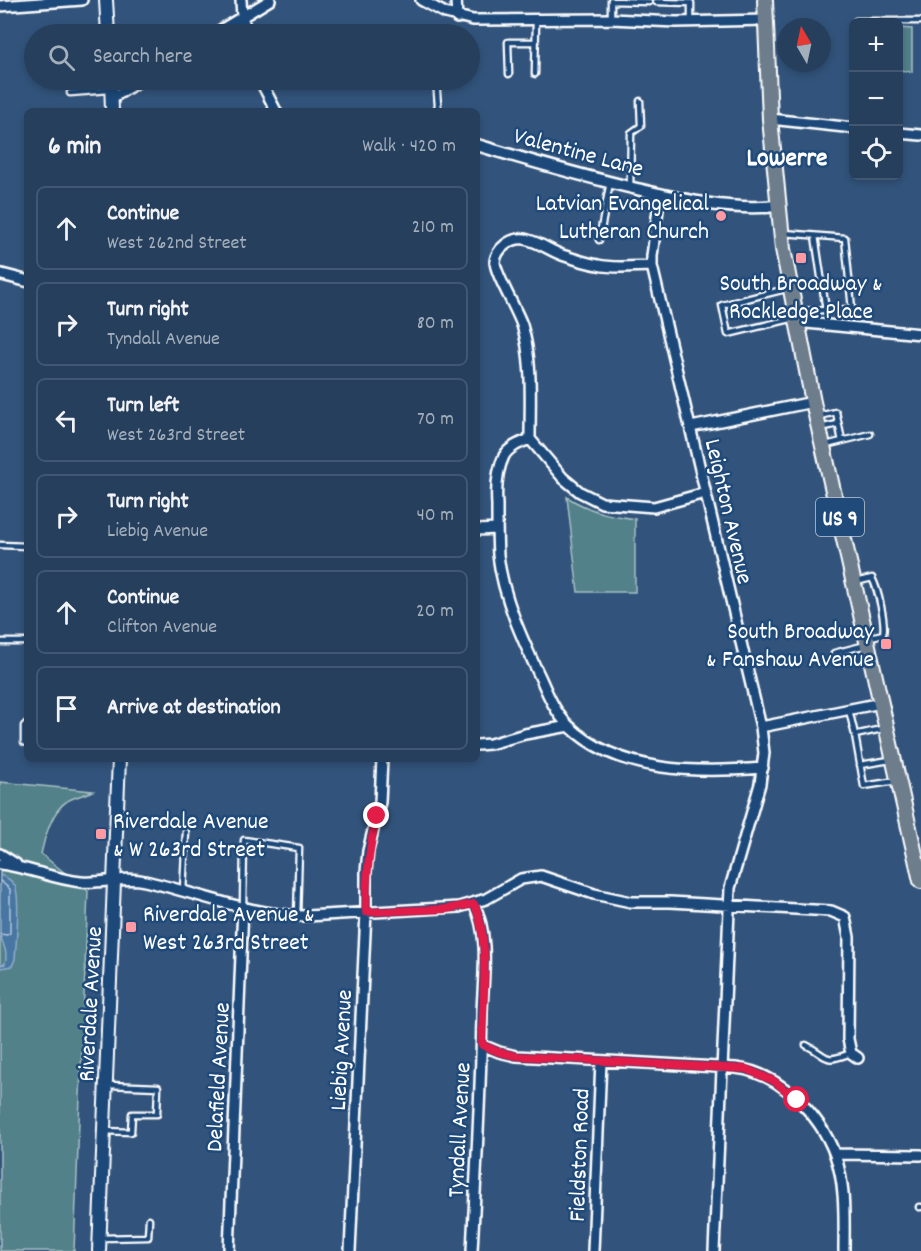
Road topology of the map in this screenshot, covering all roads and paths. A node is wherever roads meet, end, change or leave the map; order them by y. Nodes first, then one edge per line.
1 (82, 0) edge
2 (106, 0) edge
3 (242, 0) edge
4 (270, 0) edge
5 (421, 0) edge
6 (456, 0) edge
7 (611, 0) edge
8 (765, 0) edge
9 (48, 1) edge
10 (691, 1) edge
11 (649, 2) dead end
12 (656, 2) dead end
13 (0, 6) edge
14 (242, 17) junction
15 (457, 18) junction
16 (610, 19) junction
17 (536, 20) junction
18 (766, 20) junction
19 (691, 21) junction
20 (903, 21) edge
21 (921, 21) edge
22 (107, 24) edge
23 (230, 24) edge
24 (244, 24) edge
25 (535, 42) junction
26 (509, 74) dead end
27 (535, 74) dead end
28 (101, 90) edge
29 (111, 90) edge
30 (264, 90) edge
31 (437, 90) edge
32 (70, 93) dead end
33 (640, 101) dead end
34 (112, 108) edge
35 (272, 108) edge
36 (437, 108) edge
37 (770, 119) junction
38 (849, 127) edge
39 (903, 133) edge
40 (921, 135) edge
41 (480, 146) edge
42 (610, 182) junction
43 (630, 187) junction
44 (660, 194) junction
45 (777, 206) junction
46 (781, 233) junction
47 (815, 236) junction
48 (599, 240) dead end
49 (652, 266) junction
50 (0, 274) edge
51 (24, 280) edge
52 (790, 288) junction
53 (826, 310) junction
54 (795, 317) junction
55 (921, 334) edge
56 (813, 402) junction
57 (818, 422) junction
58 (838, 424) junction
59 (691, 427) junction
60 (870, 434) dead end
61 (530, 439) junction
62 (842, 441) junction
63 (823, 446) junction
64 (705, 493) junction
65 (497, 529) junction
66 (480, 530) edge
67 (0, 545) edge
68 (24, 546) edge
69 (868, 641) junction
70 (0, 642) edge
71 (24, 642) edge
72 (834, 653) dead end
73 (881, 704) junction
74 (849, 710) junction
75 (24, 726) edge
76 (568, 726) junction
77 (761, 727) junction
78 (887, 728) junction
79 (855, 735) junction
80 (24, 742) edge
81 (480, 745) edge
82 (895, 759) junction
83 (119, 762) edge
84 (382, 762) edge
85 (860, 765) junction
86 (763, 768) junction
87 (899, 780) junction
88 (186, 832) dead end
89 (0, 854) edge
90 (0, 864) edge
91 (18, 866) junction
92 (116, 879) junction
93 (921, 881) edge
94 (183, 891) junction
95 (474, 904) junction
96 (729, 905) junction
97 (243, 906) junction
98 (366, 912) junction
99 (297, 916) junction
100 (482, 1045) junction
101 (806, 1045) dead end
102 (855, 1056) joint
103 (601, 1061) junction
104 (723, 1067) junction
105 (106, 1085) junction
106 (104, 1131) junction
107 (835, 1155) junction
108 (921, 1155) edge
109 (149, 1220) dead end
110 (100, 1238) junction
111 (99, 1251) edge
112 (228, 1251) edge
113 (350, 1251) edge
114 (472, 1251) edge
115 (593, 1251) edge
116 (714, 1251) edge
117 (844, 1251) edge

1 - 9 street
2 - 22 main road
3 - 14 street
4 - 14 street
5 - 15 street
6 - 15 street
7 - 11 lane
7 - 16 lane
8 - 18 main road, US 9
9 - 13 street
10 - 12 lane
10 - 19 lane
14 - 23 street
14 - 24 street
15 - 17 street
16 - 17 street
16 - 19 street
17 - 25 lane
18 - 19 street
18 - 37 main road, US 9
20 - 21 lane
25 - 26 lane
25 - 27 lane
28 - 32 lane
29 - 34 main road
30 - 35 street
31 - 36 lane
33 - 43 lane
37 - 38 street
37 - 45 main road, US 9
39 - 40 street
41 - 42 street, Valentine Lane
42 - 43 street, Valentine Lane
42 - 48 lane
43 - 44 street, Valentine Lane
44 - 45 street, Valentine Lane
44 - 49 street, Leighton Avenue
45 - 46 main road, US 9
46 - 47 lane
46 - 52 main road, US 9
47 - 53 lane
47 - 53 lane
49 - 59 street, Leighton Avenue
49 - 61 street
50 - 51 street
52 - 54 main road, US 9
52 - 54 lane
53 - 54 lane
54 - 55 street
54 - 56 main road, US 9
56 - 57 main road, US 9
56 - 59 street
57 - 58 lane
57 - 58 lane
57 - 63 main road, US 9
58 - 62 lane
59 - 64 street, Leighton Avenue
60 - 62 lane
61 - 64 street
61 - 65 street
62 - 63 lane
63 - 69 main road, US 9
64 - 77 street, Leighton Avenue
65 - 66 street
65 - 76 street
67 - 68 lane
69 - 72 lane
69 - 73 main road, US 9
70 - 71 lane
73 - 74 street
73 - 78 main road, US 9
74 - 77 street
74 - 79 lane
75 - 80 lane
76 - 81 street
76 - 86 street
77 - 86 street, Leighton Avenue
78 - 79 lane
78 - 82 main road, US 9
79 - 85 lane
82 - 85 lane
82 - 87 main road, US 9
83 - 92 main road, Riverdale Avenue
84 - 98 street, Liebig Avenue
85 - 87 lane
86 - 96 street, Leighton Avenue
87 - 93 main road, US 9
88 - 94 lane
89 - 91 street
90 - 91 street
91 - 92 street
92 - 94 street
92 - 105 main road, Riverdale Avenue
94 - 97 street
95 - 96 street
95 - 98 street
95 - 100 street, Tyndall Avenue
96 - 102 street
96 - 104 street, Leighton Avenue
97 - 99 street
97 - 99 lane
97 - 112 street, Delafield Avenue
98 - 99 street
98 - 113 street, Liebig Avenue
100 - 103 street
100 - 114 street, Tyndall Avenue
101 - 102 lane
103 - 104 street
103 - 115 street, Fieldston Road
104 - 107 street
104 - 116 street, Leighton Avenue
105 - 106 main road, Riverdale Avenue
105 - 106 lane
106 - 110 main road, Riverdale Avenue
107 - 108 street
107 - 117 street
109 - 110 lane
110 - 111 main road, Riverdale Avenue

